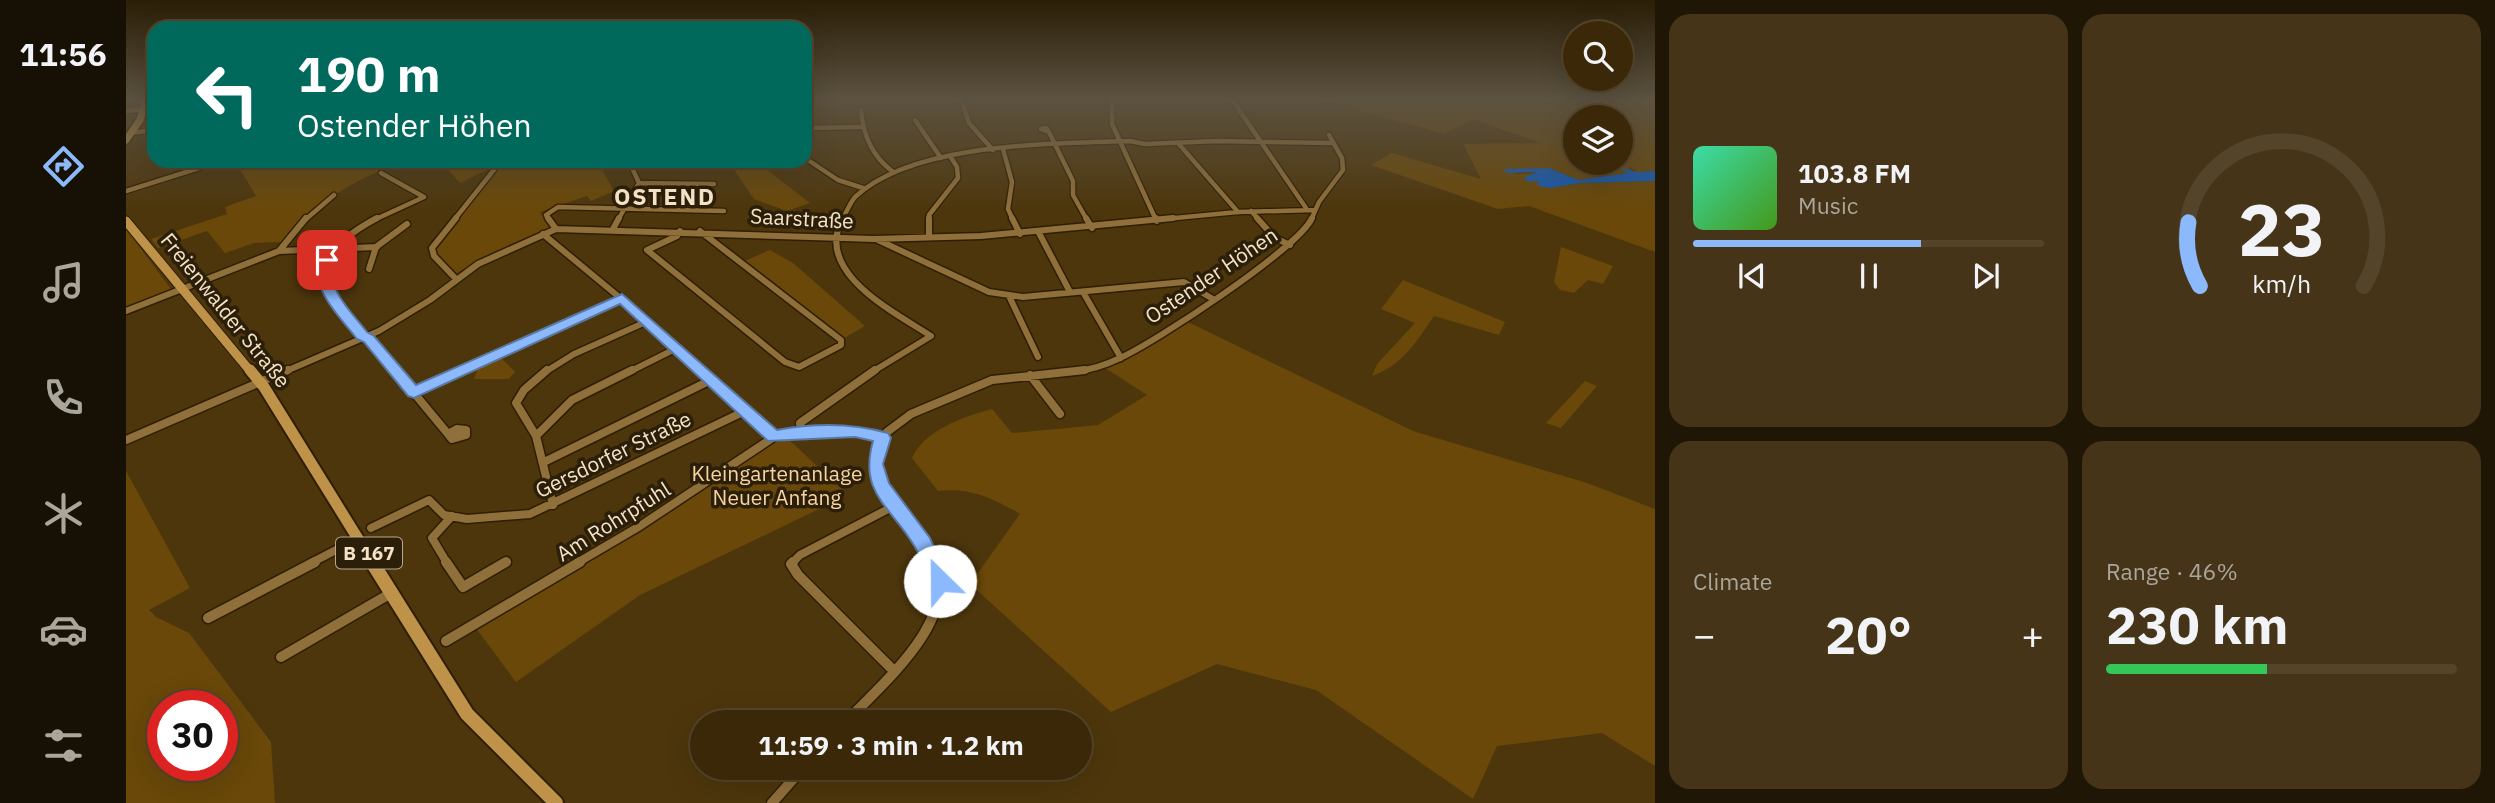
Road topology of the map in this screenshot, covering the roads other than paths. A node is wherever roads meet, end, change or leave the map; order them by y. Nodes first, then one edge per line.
1 (866, 135) edge
2 (926, 135) edge
3 (981, 135) edge
4 (1051, 135) edge
5 (1117, 135) edge
6 (1257, 135) edge
7 (1329, 135) dead end
8 (1261, 141) junction
9 (1120, 142) junction
10 (1178, 143) junction
11 (1331, 143) junction
12 (1055, 145) junction
13 (1003, 149) junction
14 (993, 150) junction
15 (950, 156) junction
16 (941, 158) junction
17 (812, 163) edge
18 (199, 168) edge
19 (495, 168) edge
20 (633, 168) edge
21 (892, 171) junction
22 (381, 173) dead end
23 (639, 183) junction
24 (714, 184) dead end
25 (863, 188) junction
26 (126, 191) edge
27 (334, 195) dead end
28 (624, 208) junction
29 (1306, 208) junction
30 (1315, 210) junction
31 (724, 211) dead end
32 (1251, 211) junction
33 (1238, 212) junction
34 (126, 221) edge
35 (1157, 221) junction
36 (407, 224) dead end
37 (1092, 228) junction
38 (556, 229) junction
39 (612, 229) junction
40 (680, 231) junction
41 (700, 231) junction
42 (1039, 233) junction
43 (543, 234) junction
44 (1020, 234) junction
45 (836, 237) junction
46 (929, 237) junction
47 (874, 239) junction
48 (1290, 245) junction
49 (377, 247) junction
50 (334, 249) junction
51 (279, 251) junction
52 (369, 269) dead end
53 (456, 279) junction
54 (179, 288) junction
55 (1070, 292) junction
56 (1083, 292) junction
57 (1009, 296) junction
58 (622, 298) junction
59 (1213, 299) junction
60 (126, 311) edge
61 (648, 321) junction
62 (366, 337) junction
63 (677, 348) junction
64 (1038, 356) dead end
65 (1121, 359) junction
66 (1030, 375) junction
67 (711, 380) junction
68 (261, 382) junction
69 (414, 392) junction
70 (745, 411) junction
71 (1060, 414) dead end
72 (801, 431) junction
73 (448, 434) dead end
74 (536, 436) junction
75 (774, 437) junction
76 (882, 438) junction
77 (126, 440) edge
78 (544, 462) junction
79 (553, 505) junction
80 (894, 506) junction
81 (453, 516) junction
82 (371, 528) dead end
83 (359, 538) junction
84 (506, 562) dead end
85 (393, 592) junction
86 (208, 618) dead end
87 (446, 641) dead end
88 (281, 657) dead end
89 (893, 670) junction
90 (857, 710) edge
91 (792, 780) edge
92 (556, 803) edge
93 (772, 803) edge

1 - 21 street
2 - 16 street
3 - 14 street
4 - 12 street
5 - 9 street
6 - 8 street
7 - 11 street, Ostender Höhen
8 - 10 street
8 - 11 street
8 - 29 street
9 - 10 street
9 - 12 street
9 - 35 street
10 - 33 street
11 - 30 street, Ostender Höhen
12 - 13 street
12 - 37 street
13 - 14 street
13 - 44 street
14 - 15 street
15 - 16 street
15 - 46 street
16 - 21 street
17 - 25 street
18 - 26 street
19 - 53 street
20 - 23 street
21 - 25 street
22 - 50 street
23 - 24 street
23 - 28 street
25 - 45 street
27 - 51 street
28 - 31 street
28 - 38 street
28 - 39 street
29 - 30 street, Saarstraße
29 - 32 street, Saarstraße
30 - 48 street, Ostender Höhen
32 - 33 street, Saarstraße
32 - 48 street
33 - 35 street, Saarstraße
34 - 54 main road, Freienwalder Straße / B 167
35 - 37 street, Saarstraße
36 - 49 street
37 - 42 street, Saarstraße
38 - 39 street, Saarstraße
38 - 43 street, Saarstraße
39 - 40 street, Saarstraße
40 - 41 street, Saarstraße
40 - 41 street
41 - 45 street, Saarstraße
42 - 44 street, Saarstraße
42 - 55 street
43 - 53 street, Saarstraße
43 - 58 street
44 - 46 street, Saarstraße
45 - 47 street, Saarstraße
45 - 72 street
46 - 47 street, Saarstraße
47 - 57 street
48 - 59 street, Ostender Höhen
49 - 50 street
49 - 52 street
50 - 51 street
50 - 62 street
51 - 54 street
53 - 62 street, Saarstraße
54 - 60 street
54 - 68 main road, Freienwalder Straße / B 167
55 - 56 street
55 - 57 street
56 - 59 street
56 - 65 street
57 - 64 street
58 - 61 street
58 - 69 street
59 - 65 street, Ostender Höhen
61 - 63 street
61 - 74 street
62 - 68 street, Saarstraße
62 - 69 street
63 - 67 street
63 - 74 street
65 - 66 street, Ostender Höhen
66 - 71 street
66 - 76 street, Ostender Höhen
67 - 70 street
67 - 78 street
68 - 77 street, Saarstraße
68 - 83 main road, Freienwalder Straße / B 167
69 - 73 street
70 - 75 street
70 - 79 street, Gersdorfer Straße
72 - 75 street, Am Rohrpfuhl
72 - 76 street
74 - 78 street
75 - 87 street, Am Rohrpfuhl
76 - 80 street
78 - 79 street
79 - 81 street, Gersdorfer Straße
80 - 89 street
80 - 89 street
81 - 82 street, Gersdorfer Straße
81 - 84 street
83 - 85 main road, Freienwalder Straße / B 167
83 - 86 street
85 - 88 street
85 - 92 main road, Freienwalder Straße / B 167
89 - 90 street
91 - 93 street

